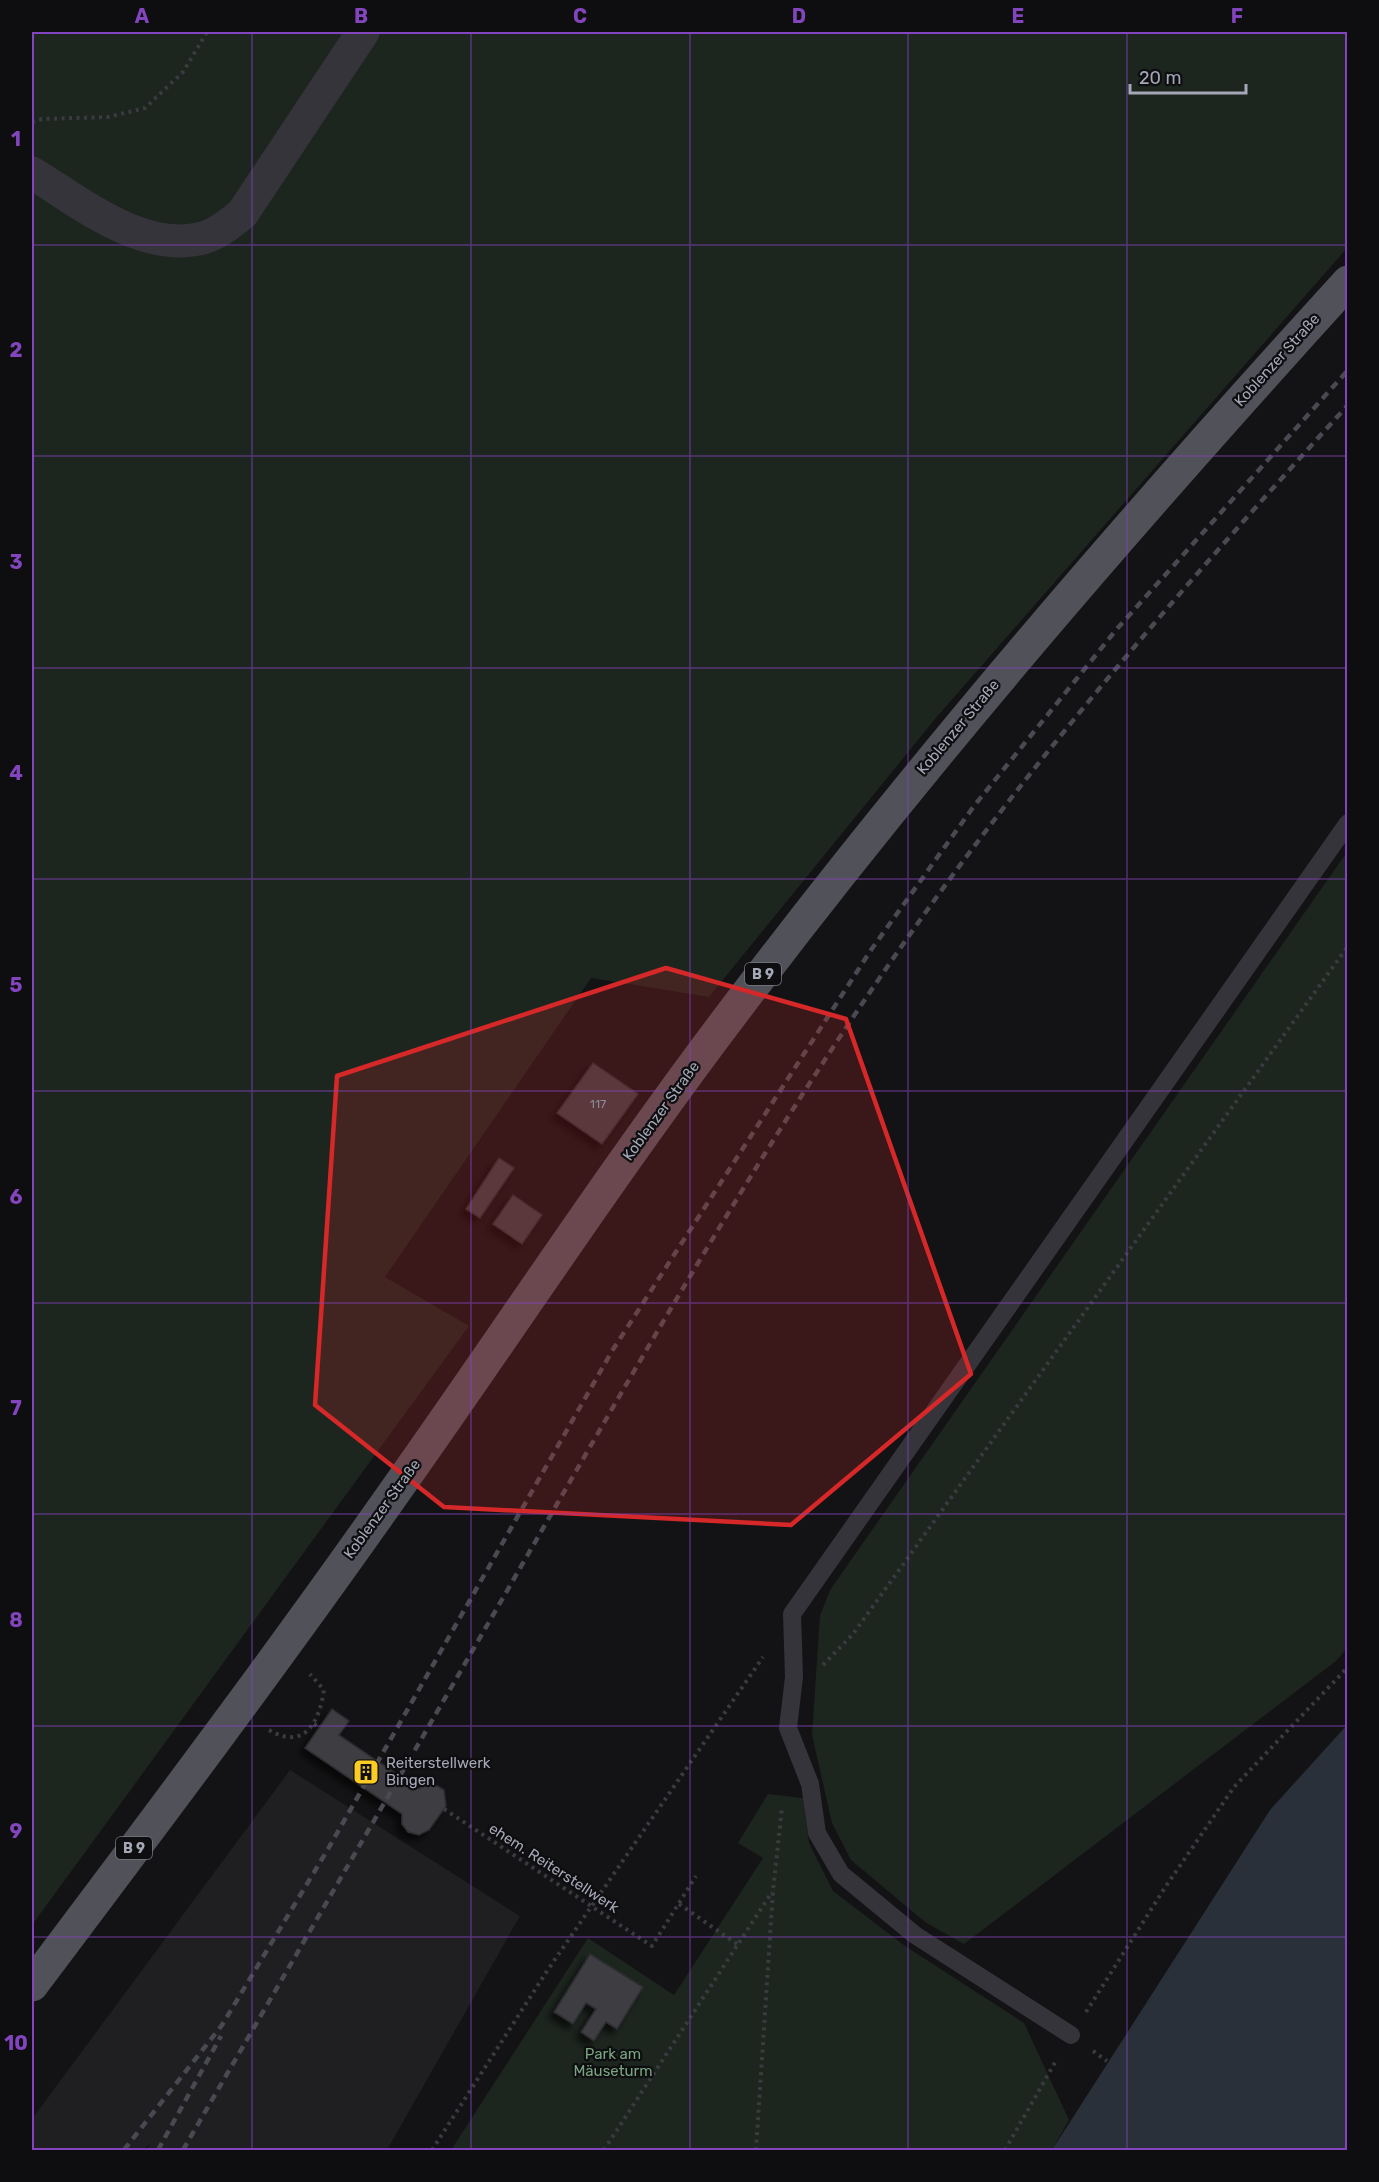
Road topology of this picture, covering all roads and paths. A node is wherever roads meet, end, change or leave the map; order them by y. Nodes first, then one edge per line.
1 (207, 32) edge
2 (363, 32) edge
3 (32, 122) edge
4 (32, 173) edge
5 (1347, 282) edge
6 (1347, 822) edge
7 (1347, 946) edge
8 (792, 1614) junction
9 (1347, 1667) edge
10 (314, 1677) dead end
11 (794, 1677) junction
12 (314, 1724) junction
13 (319, 1727) dead end
14 (273, 1732) dead end
15 (783, 1795) dead end
16 (444, 1809) dead end
17 (696, 1876) dead end
18 (773, 1891) junction
19 (679, 1904) junction
20 (737, 1944) junction
21 (32, 1985) edge
22 (1071, 2035) junction
23 (432, 2151) edge
24 (604, 2151) edge
25 (756, 2151) edge
26 (1005, 2151) edge

1 - 3 path
2 - 4 street
5 - 21 main road, Koblenzer Straße / B 9
6 - 8 lane
7 - 11 path
8 - 11 lane
8 - 23 path
9 - 22 path
10 - 12 path
11 - 22 lane
12 - 13 path
12 - 14 path
15 - 18 path
16 - 19 path, ehem. Reiterstellwerk, bridge
17 - 19 path
18 - 20 path
18 - 25 path
19 - 20 path
20 - 24 path
22 - 26 path

